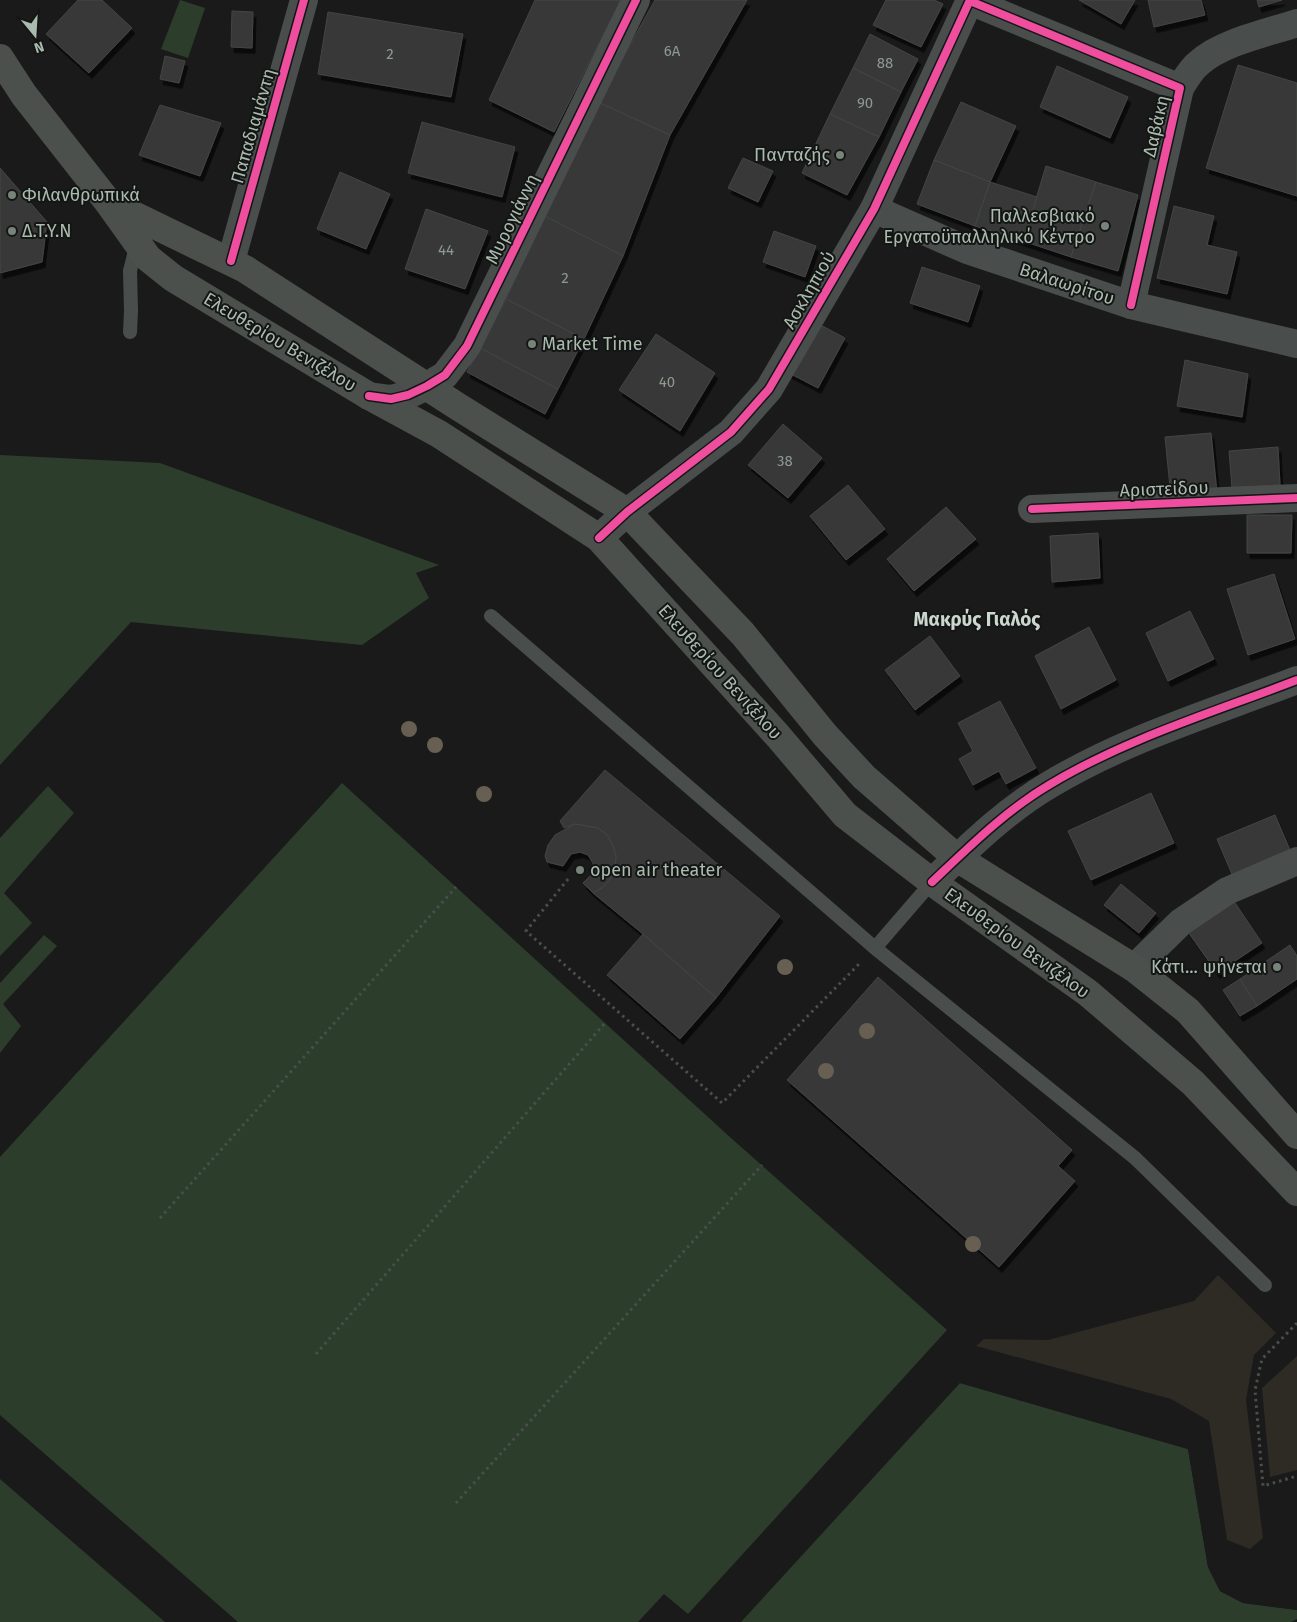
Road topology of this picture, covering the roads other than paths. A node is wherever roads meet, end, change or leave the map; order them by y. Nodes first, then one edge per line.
1 (304, 0) edge
2 (636, 0) edge
3 (970, 0) edge
4 (1297, 23) edge
5 (0, 58) edge
6 (1180, 88) junction
7 (108, 202) junction
8 (874, 209) junction
9 (137, 243) junction
10 (231, 261) junction
11 (1131, 305) junction
12 (130, 332) dead end
13 (1297, 348) edge
14 (426, 386) junction
15 (369, 396) junction
16 (1297, 498) edge
17 (1032, 509) dead end
18 (627, 512) junction
19 (599, 538) junction
20 (491, 616) dead end
21 (1297, 680) edge
22 (957, 858) junction
23 (1297, 861) edge
24 (932, 882) junction
25 (875, 948) junction
26 (1134, 968) junction
27 (1297, 1135) edge
28 (1297, 1192) edge
29 (1265, 1285) dead end

1 - 10 street, Παπαδιαμάντη
2 - 14 street, Μυρογιάννη
3 - 6 street, Δαβάκη
3 - 8 street, Ασκληπιού
4 - 6 street
5 - 7 main road, Ελευθερίου Βενιζέλου
6 - 11 street, Δαβάκη
7 - 9 main road, Ελευθερίου Βενιζέλου
7 - 10 main road, Ελευθερίου Βενιζέλου
8 - 11 street, Βαλαωρίτου
8 - 18 street, Ασκληπιού
9 - 12 lane
9 - 15 main road, Ελευθερίου Βενιζέλου
10 - 14 main road, Ελευθερίου Βενιζέλου
11 - 13 street, Βαλαωρίτου
14 - 15 street, Μυρογιάννη
14 - 18 main road, Ελευθερίου Βενιζέλου
15 - 19 main road, Ελευθερίου Βενιζέλου
16 - 17 street, Αριστείδου
18 - 19 street, Ασκληπιού
18 - 22 main road, Ελευθερίου Βενιζέλου
19 - 24 main road, Ελευθερίου Βενιζέλου
20 - 25 lane
21 - 22 street
22 - 24 street
22 - 26 main road, Ελευθερίου Βενιζέλου
23 - 26 street
24 - 25 lane
24 - 28 main road, Ελευθερίου Βενιζέλου
25 - 29 lane
26 - 27 main road, Ελευθερίου Βενιζέλου

